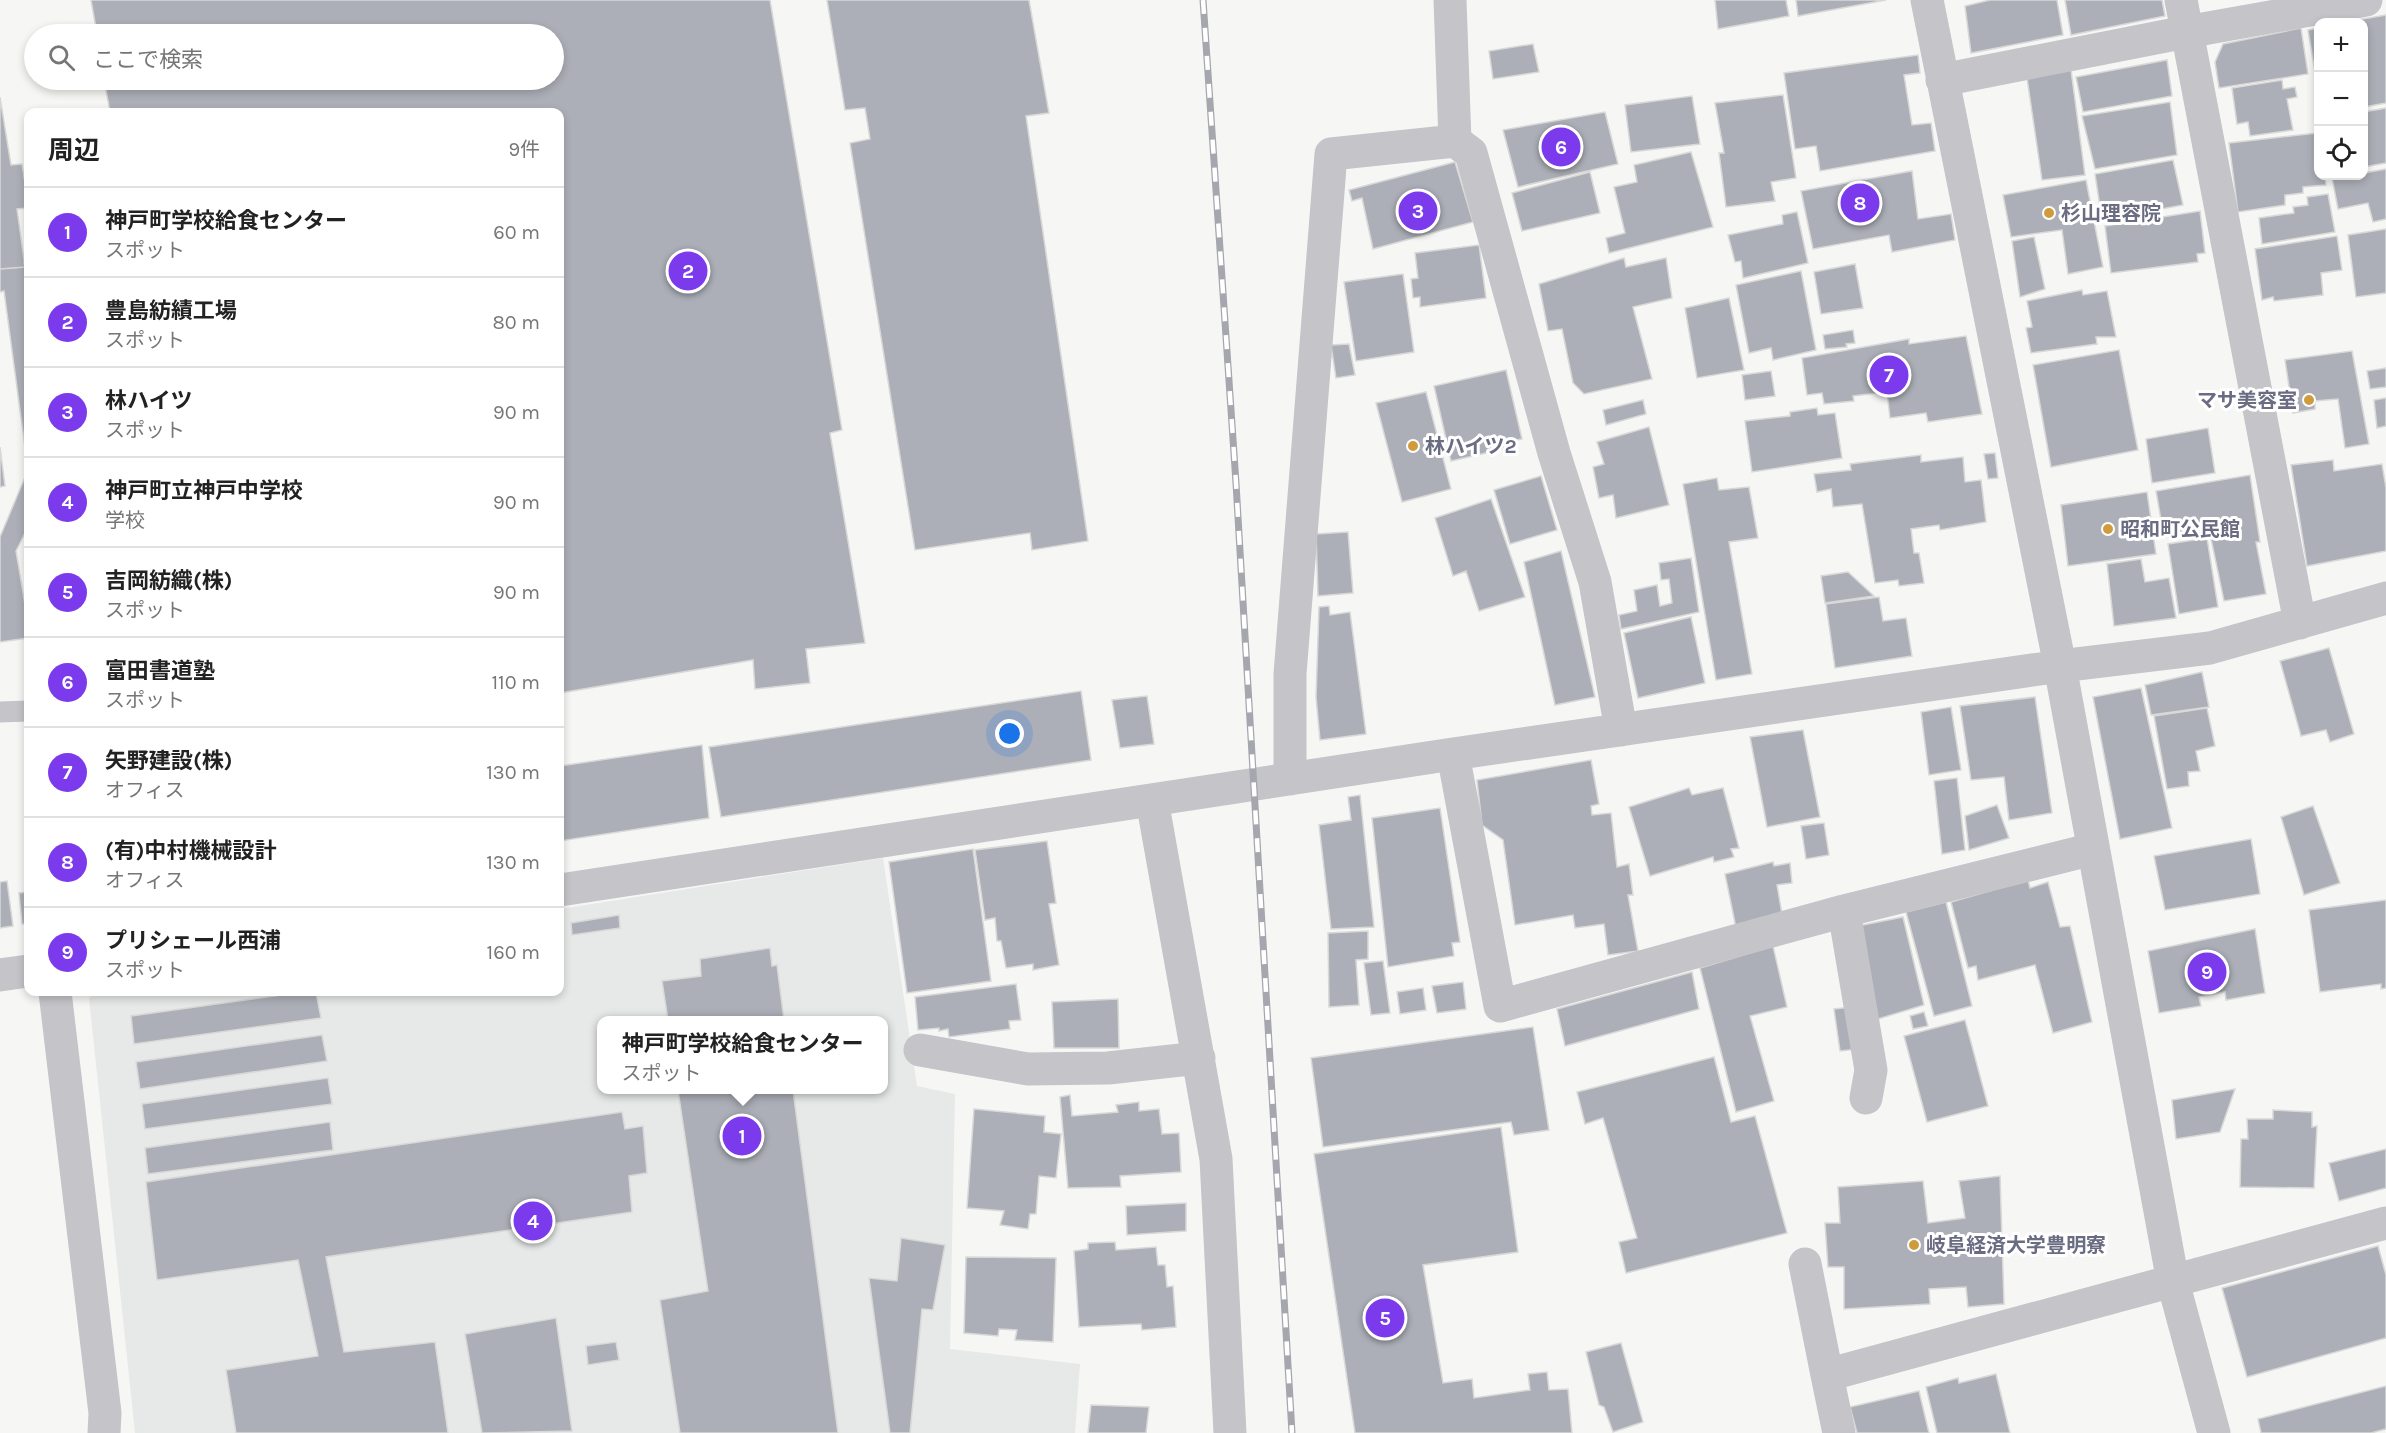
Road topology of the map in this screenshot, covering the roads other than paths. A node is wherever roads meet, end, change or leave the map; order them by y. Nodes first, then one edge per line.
1 (1927, 0) edge
2 (2181, 0) edge
3 (2366, 0) edge
4 (1449, 3) edge
5 (2186, 32) junction
6 (1942, 80) junction
7 (1455, 141) junction
8 (2386, 598) edge
9 (2300, 623) junction
10 (2060, 666) junction
11 (24, 711) edge
12 (0, 712) edge
13 (1621, 730) junction
14 (1453, 754) junction
15 (1290, 779) junction
16 (1152, 801) junction
17 (2093, 849) junction
18 (564, 890) edge
19 (1844, 911) junction
20 (24, 972) edge
21 (0, 975) edge
22 (55, 996) edge
23 (920, 1050) dead end
24 (1199, 1058) junction
25 (1866, 1098) dead end
26 (2386, 1223) edge
27 (1805, 1264) dead end
28 (2173, 1282) junction
29 (1827, 1375) junction
30 (104, 1433) edge
31 (1230, 1433) edge
32 (1839, 1433) edge
33 (2214, 1433) edge

1 - 6 street
2 - 5 street
3 - 5 street
4 - 7 street
5 - 6 street
5 - 9 street
6 - 10 street
7 - 13 street
7 - 15 street
8 - 9 street
9 - 10 street
10 - 13 street
10 - 17 street
11 - 12 lane
13 - 14 street
14 - 15 street
14 - 19 street
15 - 16 street
16 - 18 street
16 - 24 street
17 - 19 street
17 - 28 street
19 - 25 street
20 - 21 street
22 - 30 street
23 - 24 street
24 - 31 street
26 - 28 street
27 - 29 street
28 - 29 street
28 - 33 street
29 - 32 street

